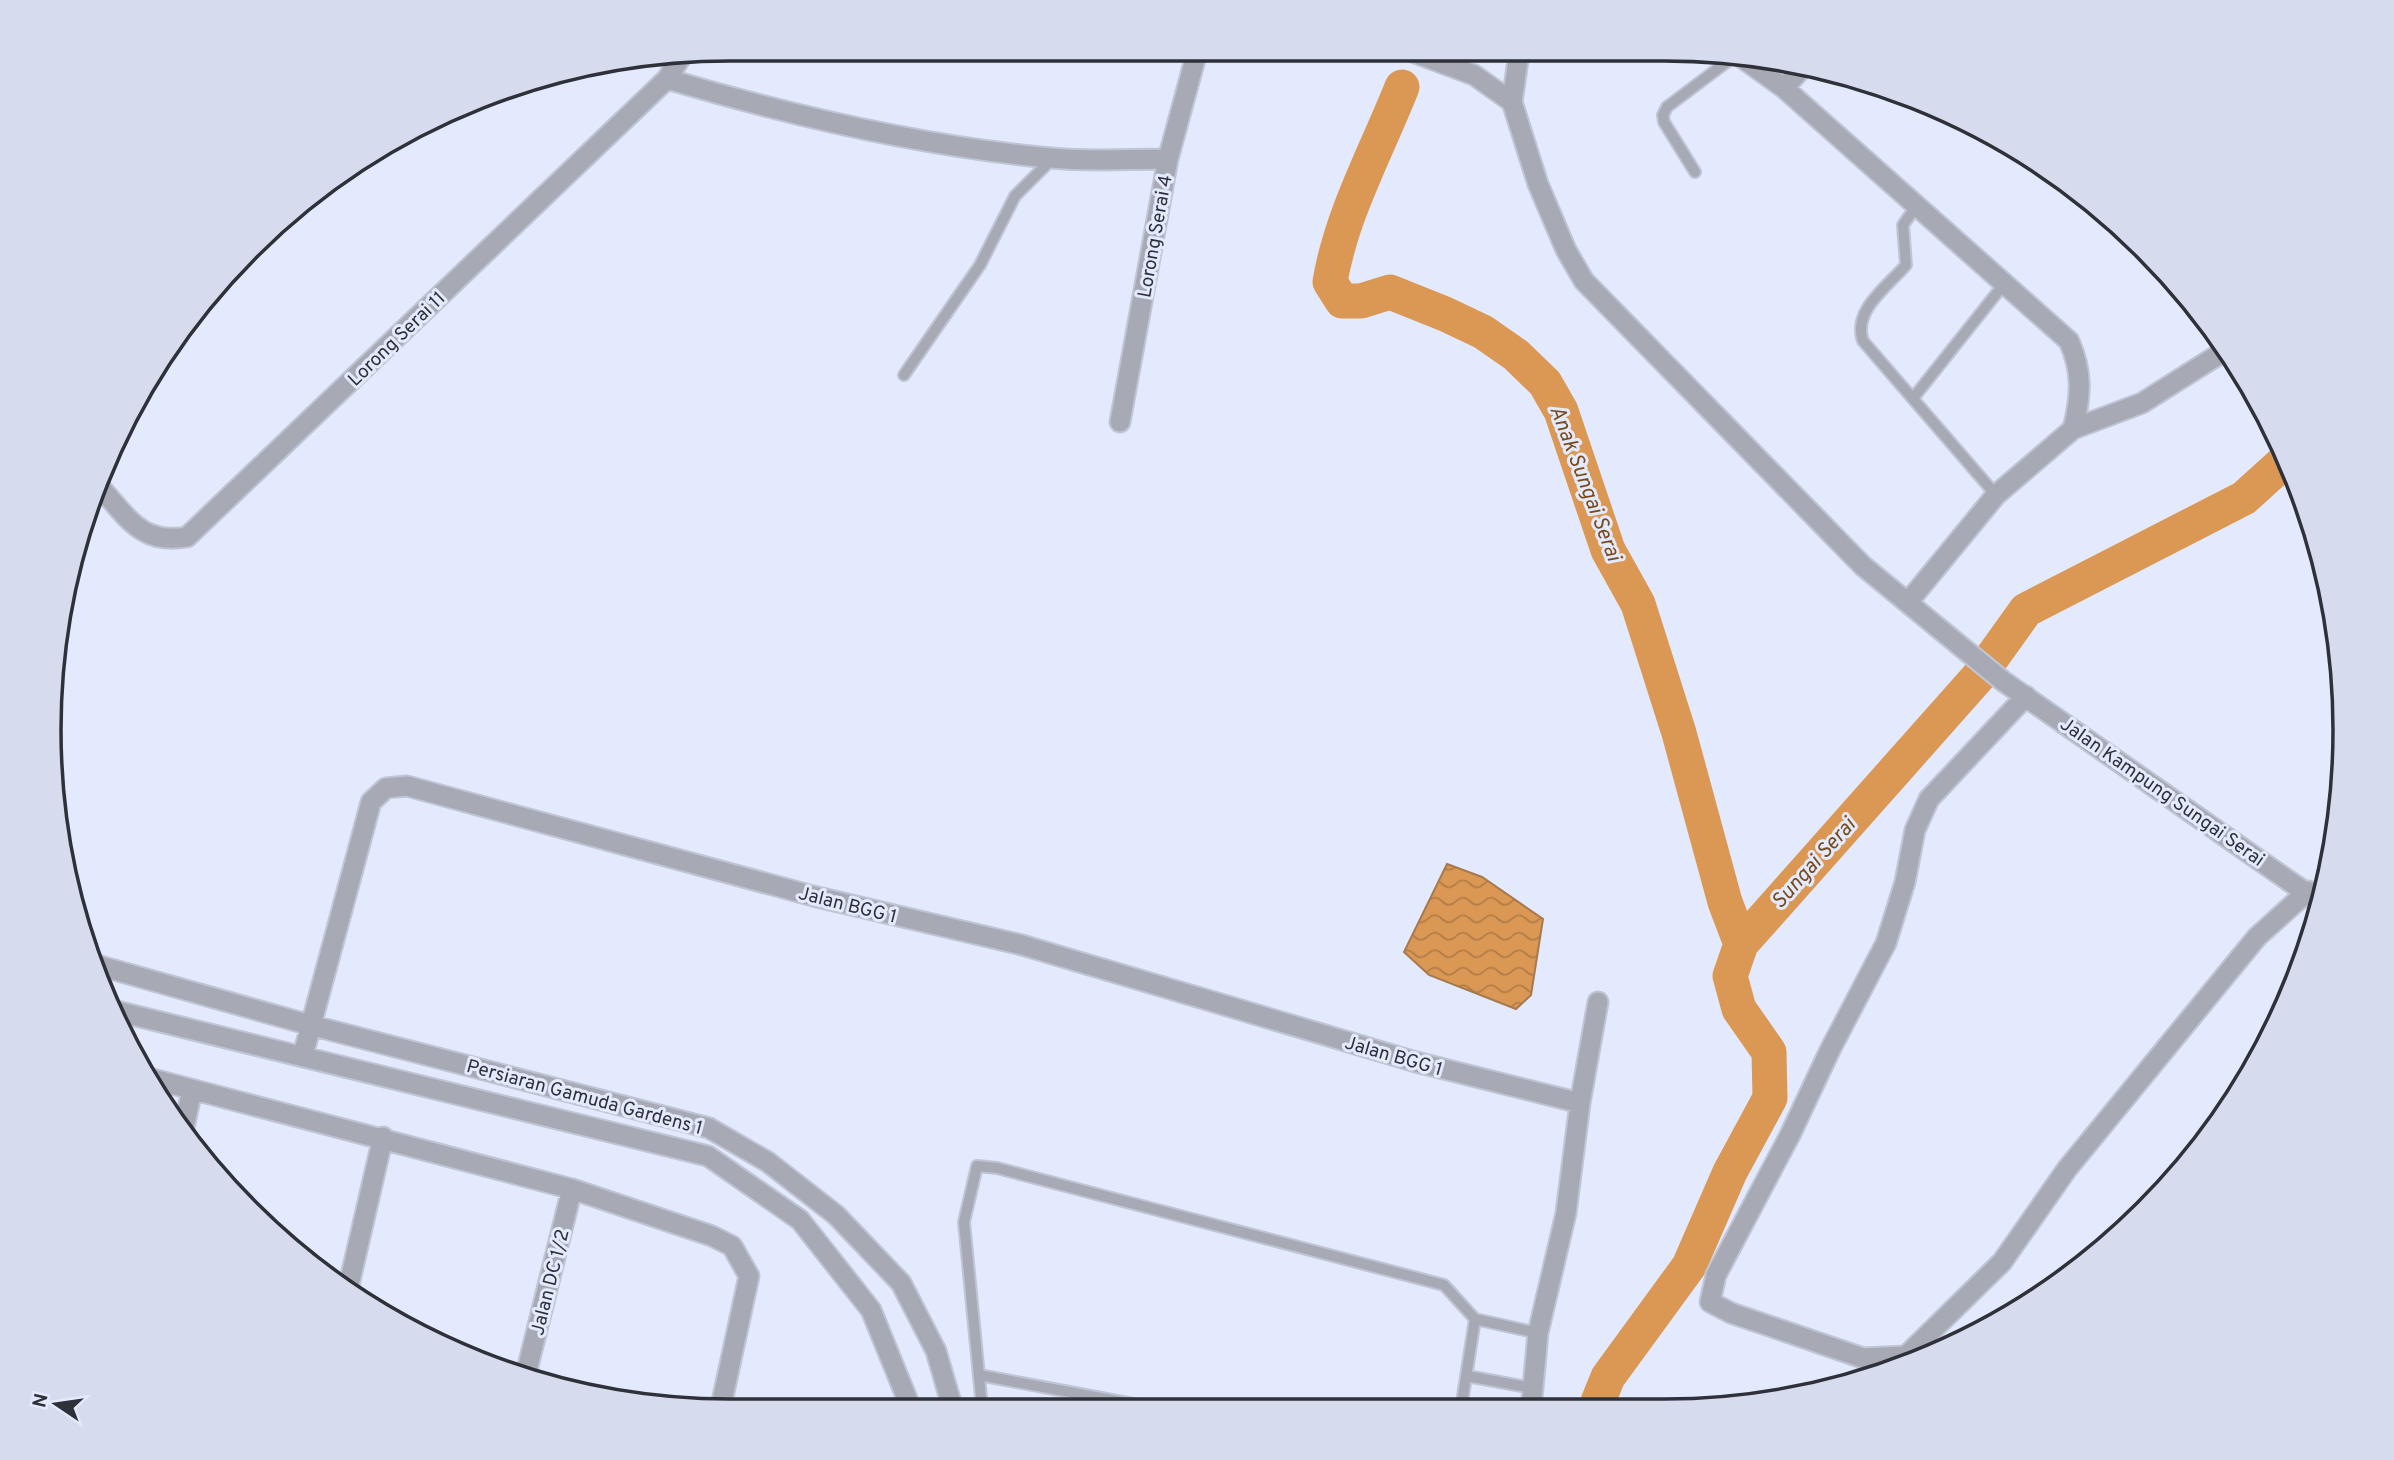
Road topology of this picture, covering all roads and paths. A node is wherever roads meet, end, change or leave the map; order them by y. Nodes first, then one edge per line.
1 (1195, 61) edge
2 (1436, 61) edge
3 (1517, 61) edge
4 (677, 64) edge
5 (1724, 65) edge
6 (1755, 68) edge
7 (1796, 74) edge
8 (667, 79) junction
9 (1784, 88) junction
10 (1512, 102) junction
11 (1053, 158) junction
12 (1168, 159) junction
13 (1695, 172) dead end
14 (1917, 205) junction
15 (2004, 284) junction
16 (2218, 355) edge
17 (904, 374) dead end
18 (1914, 397) junction
19 (1120, 422) dead end
20 (2073, 429) junction
21 (105, 493) edge
22 (1996, 495) junction
23 (1909, 601) junction
24 (2026, 695) junction
25 (2312, 893) edge
26 (2310, 902) edge
27 (105, 967) edge
28 (1598, 1002) dead end
29 (124, 1013) edge
30 (310, 1025) junction
31 (303, 1055) junction
32 (162, 1082) edge
33 (192, 1090) junction
34 (1580, 1103) junction
35 (186, 1119) edge
36 (383, 1138) junction
37 (572, 1189) junction
38 (350, 1280) edge
39 (1475, 1319) junction
40 (1538, 1333) junction
41 (1911, 1351) edge
42 (1897, 1356) edge
43 (528, 1367) edge
44 (979, 1375) junction
45 (1467, 1376) junction
46 (1532, 1388) junction
47 (723, 1399) edge
48 (907, 1399) edge
49 (950, 1399) edge
50 (981, 1399) edge
51 (1106, 1399) edge
52 (1463, 1399) edge
53 (1531, 1399) edge

1 - 12 street, Lorong Serai 4
2 - 10 street
3 - 10 street
4 - 8 street, Lorong Serai 11
5 - 13 lane
6 - 9 street
7 - 9 street
8 - 11 street
8 - 21 street, Lorong Serai 11
9 - 14 street
10 - 23 street, Jalan Kampung Sungai Serai
11 - 12 street
11 - 17 lane
12 - 19 street, Lorong Serai 4
14 - 15 street
14 - 18 lane
15 - 18 lane
15 - 20 street
16 - 20 street
18 - 22 lane
20 - 22 street
22 - 23 street
23 - 24 street, Jalan Kampung Sungai Serai
24 - 25 street, Jalan Kampung Sungai Serai
24 - 42 street
26 - 41 street
27 - 30 street, Persiaran Gamuda Gardens 1
28 - 34 street
29 - 31 street, Persiaran Gamuda Gardens 1
30 - 31 street, Jalan BGG 1
30 - 34 street, Jalan BGG 1
30 - 49 street, Persiaran Gamuda Gardens 1
31 - 48 street, Persiaran Gamuda Gardens 1
32 - 33 street
33 - 35 street
33 - 36 street
34 - 40 street
36 - 37 street
36 - 38 street
37 - 43 street, Jalan DC 1/2
37 - 47 street
39 - 40 lane
39 - 44 lane
39 - 45 lane
40 - 46 street
44 - 50 lane
44 - 51 lane
45 - 46 lane
45 - 52 lane
46 - 53 street

